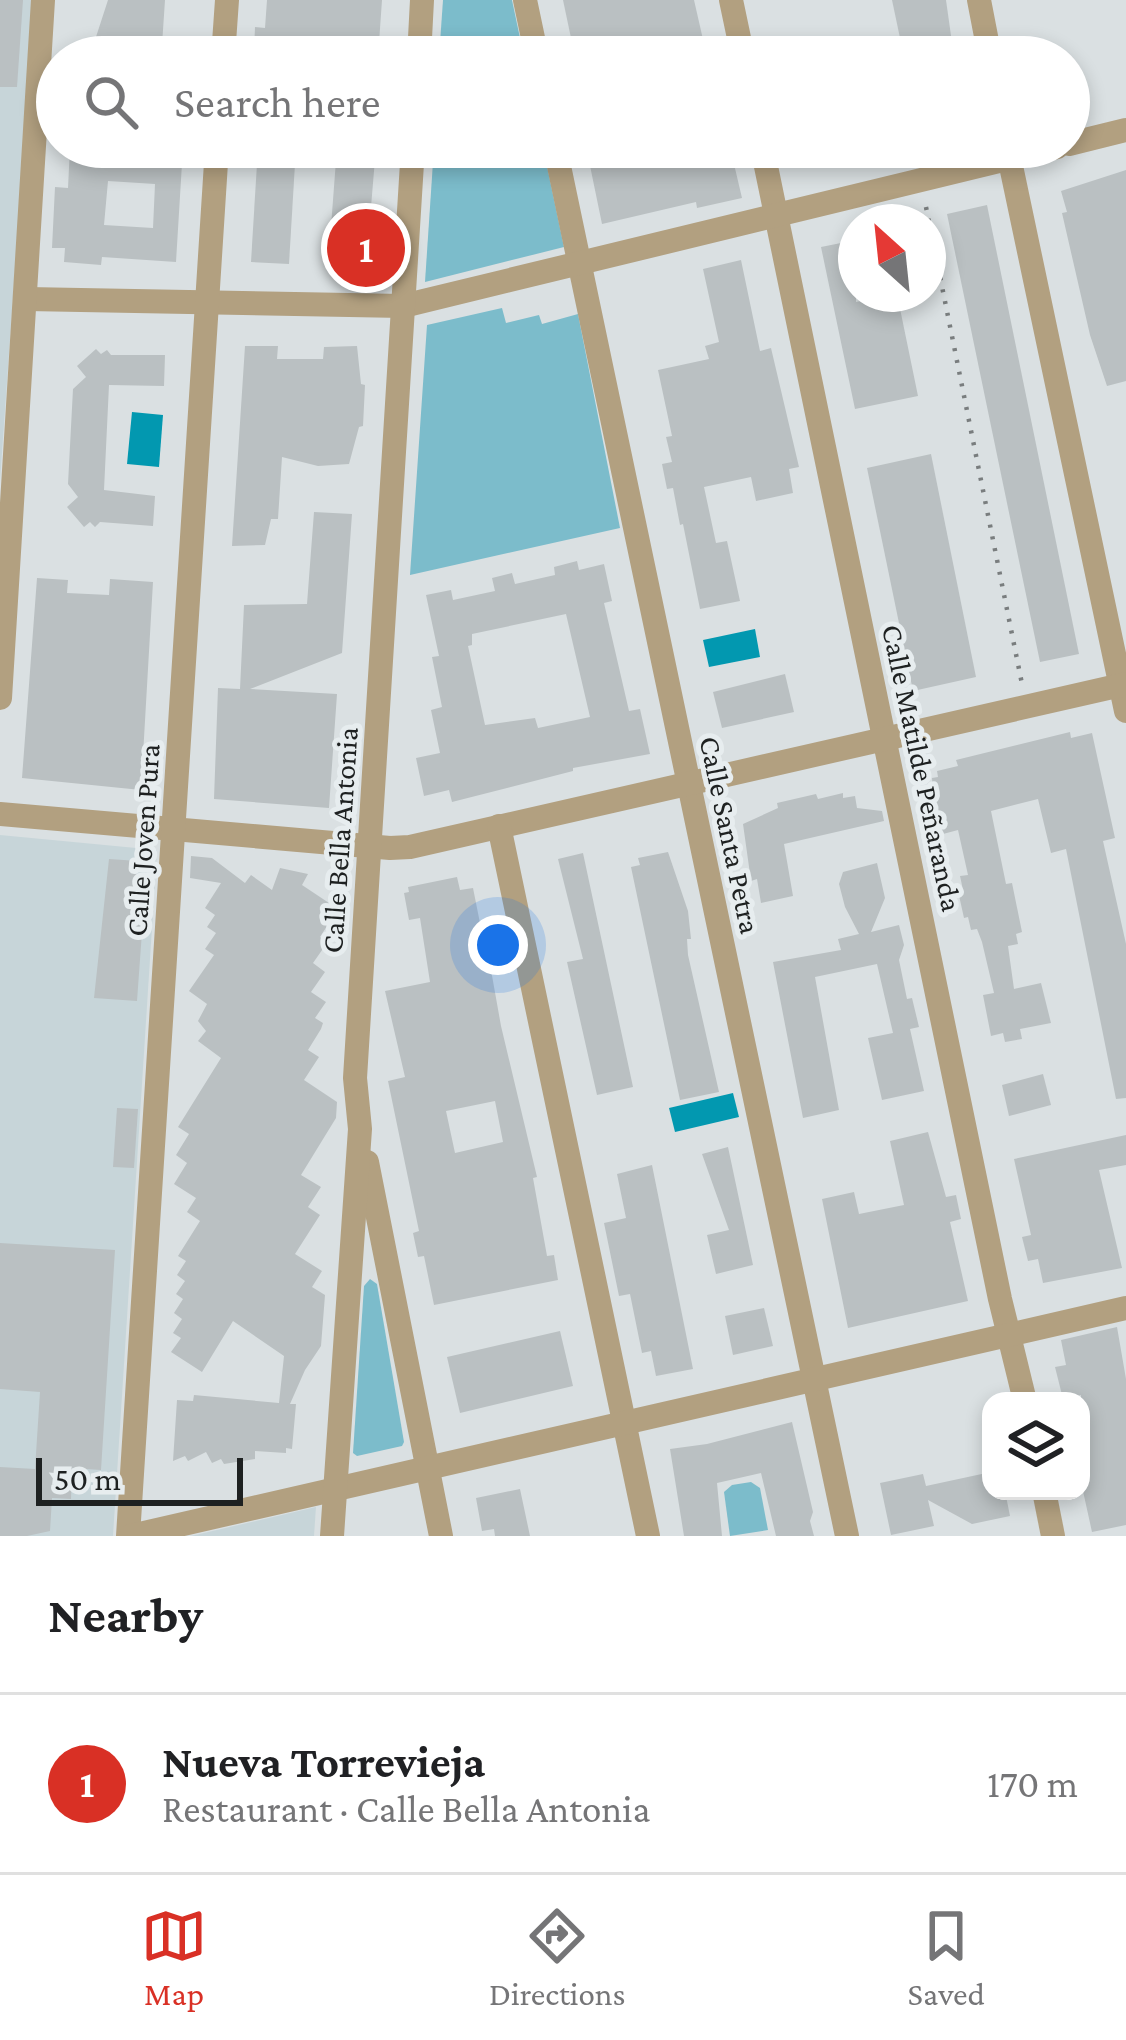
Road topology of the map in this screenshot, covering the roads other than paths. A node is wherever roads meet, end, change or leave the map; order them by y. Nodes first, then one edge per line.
1 (43, 0) edge
2 (226, 0) edge
3 (422, 0) edge
4 (525, 0) edge
5 (731, 0) edge
6 (979, 0) edge
7 (41, 36) edge
8 (224, 36) edge
9 (420, 36) edge
10 (533, 36) edge
11 (739, 36) edge
12 (986, 36) edge
13 (1126, 130) edge
14 (36, 131) edge
15 (1090, 139) edge
16 (216, 168) edge
17 (412, 168) edge
18 (559, 168) edge
19 (766, 168) edge
20 (959, 168) edge
21 (1011, 168) edge
22 (776, 215) junction
23 (578, 264) junction
24 (27, 299) junction
25 (207, 302) junction
26 (403, 306) junction
27 (1123, 684) edge
28 (0, 698) edge
29 (1126, 711) edge
30 (885, 739) junction
31 (688, 782) junction
32 (0, 814) edge
33 (500, 826) junction
34 (173, 829) junction
35 (369, 847) junction
36 (360, 1129) junction
37 (1126, 1308) edge
38 (1009, 1334) junction
39 (814, 1379) junction
40 (1023, 1392) edge
41 (624, 1422) junction
42 (427, 1468) junction
43 (335, 1489) junction
44 (1046, 1500) edge
45 (129, 1536) edge
46 (332, 1536) edge
47 (441, 1536) edge
48 (648, 1536) edge
49 (847, 1536) edge
50 (1054, 1536) edge

1 - 7 street
2 - 8 street
3 - 9 street
4 - 10 street
5 - 11 street
6 - 12 street
13 - 15 street
14 - 24 street
16 - 25 street, Calle Joven Pura
17 - 26 street, Calle Bella Antonia
18 - 23 street, Calle Santa Petra
19 - 22 street, Calle Matilde Peñaranda
20 - 22 street
21 - 27 street
22 - 23 street
22 - 30 street, Calle Matilde Peñaranda
23 - 26 street
23 - 31 street, Calle Santa Petra
24 - 25 street
24 - 28 street
25 - 26 street
25 - 34 street, Calle Joven Pura
26 - 35 street, Calle Bella Antonia
27 - 29 street
27 - 30 street
30 - 31 street
30 - 38 street, Calle Matilde Peñaranda
31 - 33 street
31 - 39 street, Calle Santa Petra
32 - 34 street
33 - 35 street
33 - 41 street
34 - 35 street
34 - 45 street, Calle Joven Pura
35 - 36 street, Calle Bella Antonia
36 - 42 street
36 - 43 street, Calle Bella Antonia
37 - 38 street
38 - 39 street
38 - 40 street, Calle Matilde Peñaranda
39 - 41 street
39 - 49 street, Calle Santa Petra
41 - 42 street
41 - 48 street
42 - 43 street
42 - 47 street
43 - 45 street
43 - 46 street, Calle Bella Antonia
44 - 50 street

